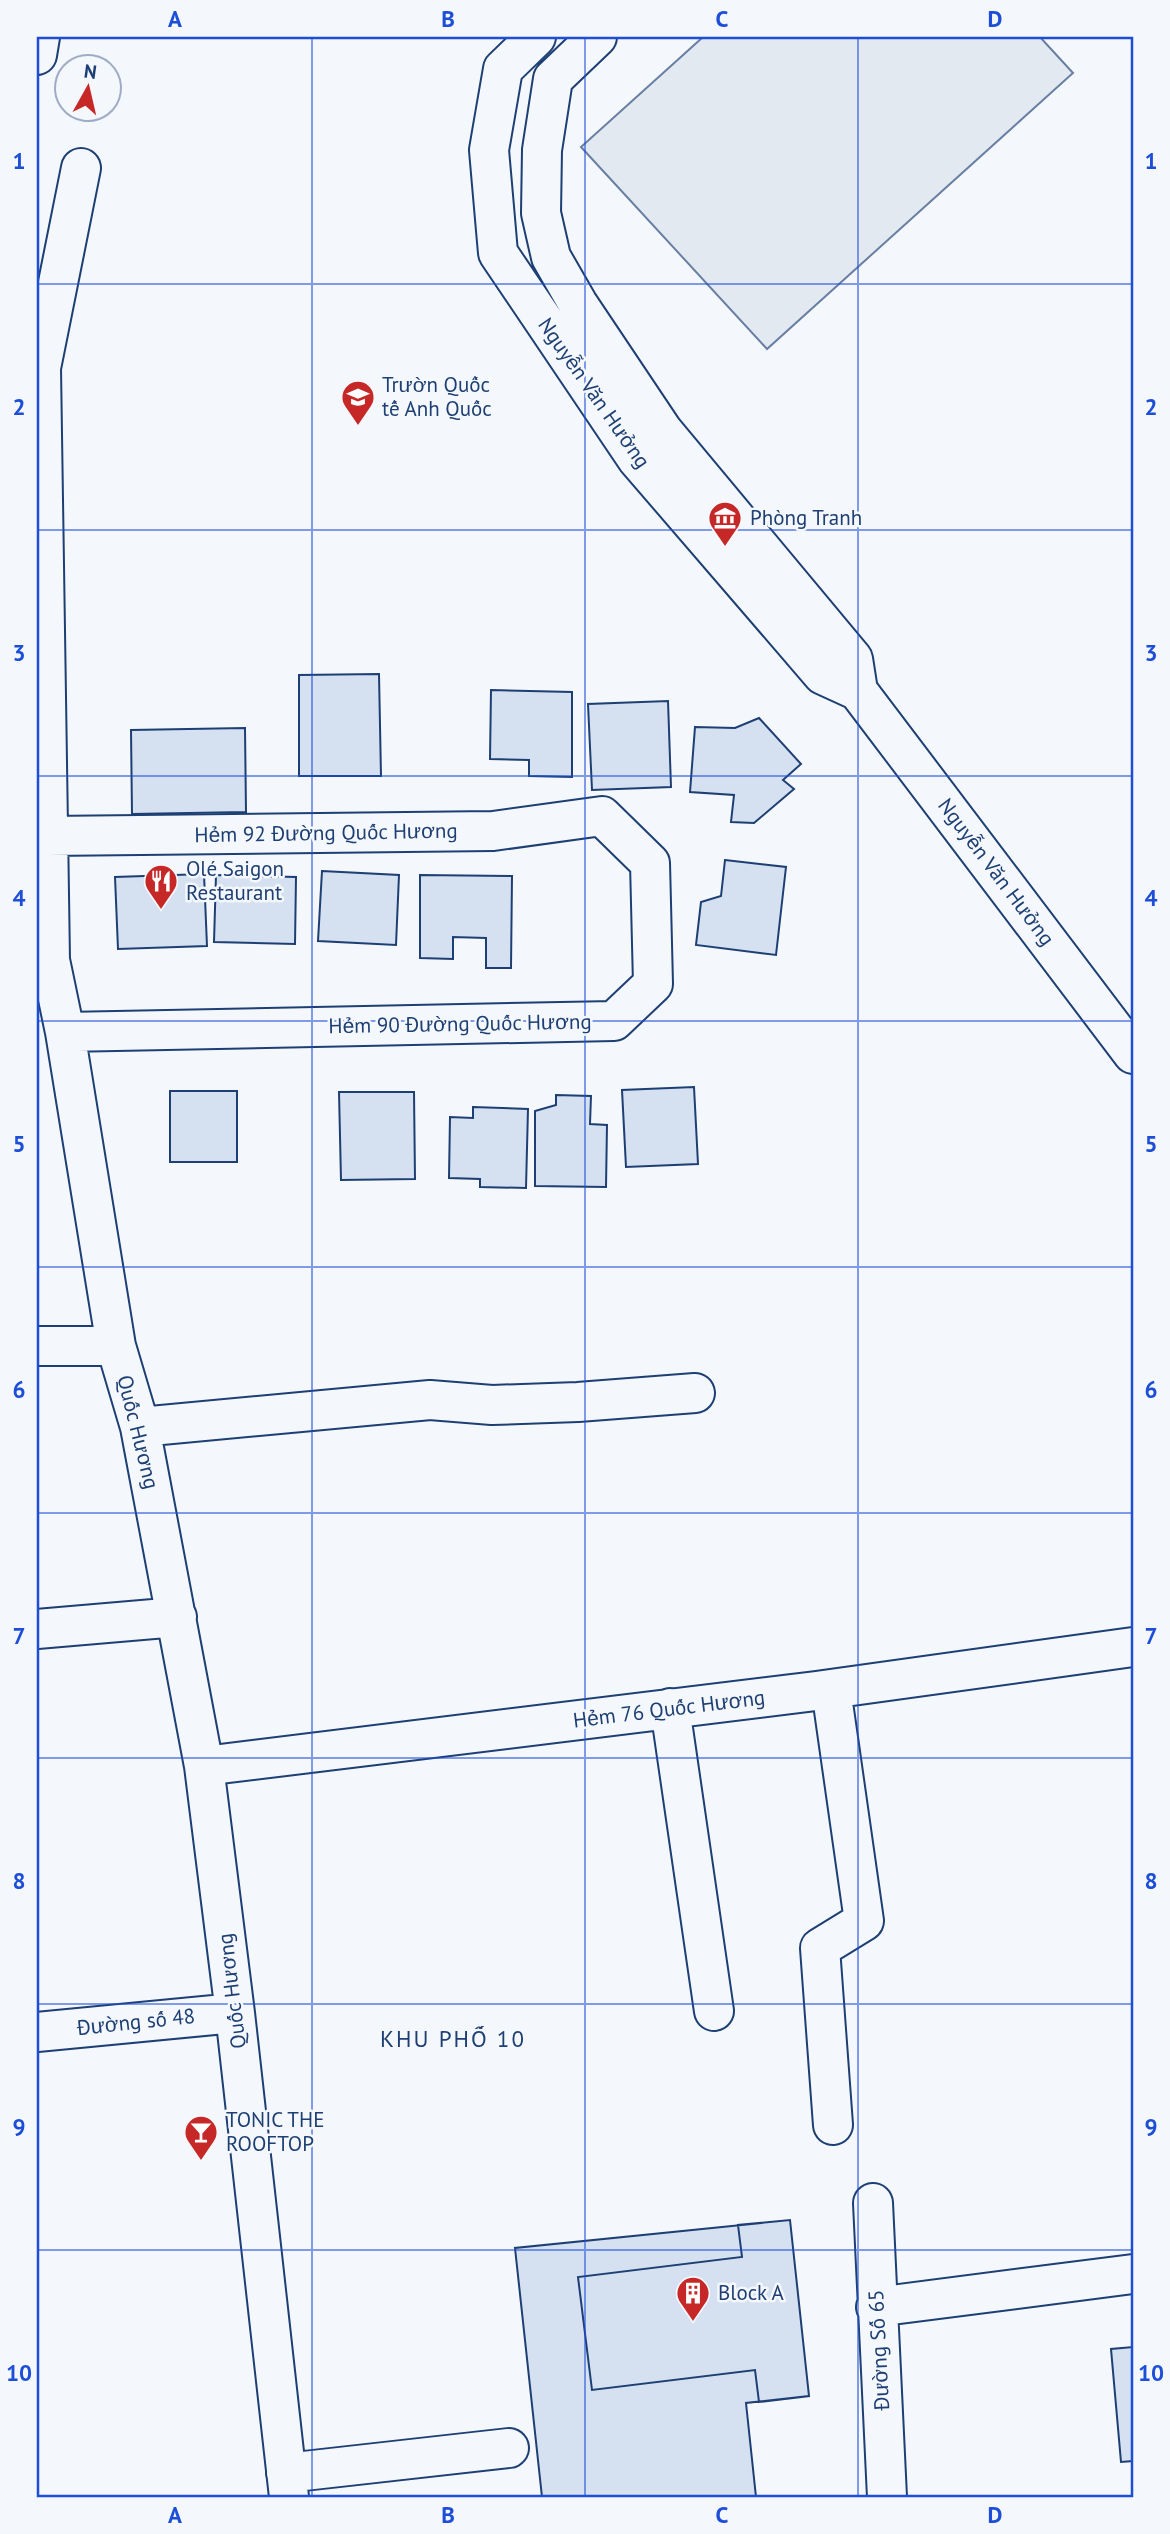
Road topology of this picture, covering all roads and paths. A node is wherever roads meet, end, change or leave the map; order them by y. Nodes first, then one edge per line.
1 (40, 37) edge
2 (536, 37) edge
3 (597, 37) edge
4 (37, 55) edge
5 (81, 168) dead end
6 (39, 368) edge
7 (858, 691) junction
8 (602, 816) joint
9 (48, 836) junction
10 (65, 1032) junction
11 (1133, 1054) edge
12 (37, 1346) edge
13 (116, 1346) junction
14 (695, 1393) dead end
15 (140, 1427) junction
16 (177, 1617) junction
17 (37, 1629) edge
18 (1133, 1647) edge
19 (831, 1689) junction
20 (670, 1708) junction
21 (204, 1766) junction
22 (715, 2011) dead end
23 (234, 2013) junction
24 (37, 2032) edge
25 (833, 2125) dead end
26 (873, 2203) dead end
27 (1133, 2274) edge
28 (876, 2308) junction
29 (509, 2448) dead end
30 (287, 2485) edge
31 (887, 2497) edge

1 - 4 street
2 - 7 street, Nguyễn Văn Hưởng
3 - 7 street, Nguyễn Văn Hưởng
5 - 6 street, Quốc Hương
6 - 9 street, Quốc Hương
7 - 11 street, Nguyễn Văn Hưởng
8 - 9 street, Hẻm 92 Đường Quốc Hương
8 - 10 street, Hẻm 90 Đường Quốc Hương
9 - 10 street, Quốc Hương
10 - 13 street, Quốc Hương
12 - 13 street
13 - 15 street, Quốc Hương
14 - 15 street
15 - 16 street, Quốc Hương
16 - 17 street
16 - 21 street, Quốc Hương
18 - 19 street, Hẻm 76 Quốc Hương
19 - 20 street, Hẻm 76 Quốc Hương
19 - 25 street
20 - 21 street, Hẻm 76 Quốc Hương
20 - 22 street
21 - 23 street, Quốc Hương
23 - 24 street, Đường số 48
23 - 30 street, Quốc Hương
26 - 28 street, Đường Số 65
27 - 28 street
28 - 31 street, Đường Số 65
29 - 30 street

